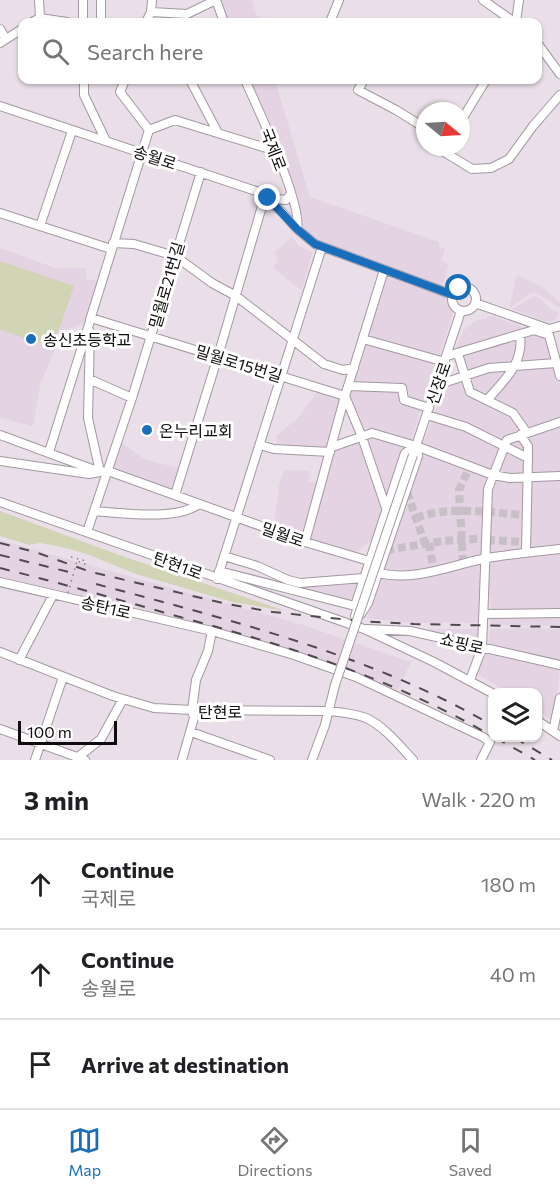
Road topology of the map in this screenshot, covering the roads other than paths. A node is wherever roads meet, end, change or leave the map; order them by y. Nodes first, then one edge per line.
1 (39, 0) edge
2 (83, 0) edge
3 (102, 0) edge
4 (152, 0) edge
5 (216, 0) edge
6 (339, 0) edge
7 (483, 0) edge
8 (519, 0) edge
9 (151, 12) junction
10 (36, 18) edge
11 (83, 18) edge
12 (101, 18) edge
13 (148, 18) edge
14 (177, 18) edge
15 (223, 18) edge
16 (332, 18) edge
17 (509, 18) edge
18 (516, 18) edge
19 (0, 29) edge
20 (18, 32) edge
21 (3, 41) edge
22 (542, 51) edge
23 (560, 74) edge
24 (84, 84) edge
25 (123, 84) edge
26 (192, 84) edge
27 (247, 84) edge
28 (362, 84) edge
29 (484, 84) edge
30 (560, 95) edge
31 (0, 106) edge
32 (470, 106) edge
33 (416, 122) edge
34 (149, 130) junction
35 (72, 131) junction
36 (218, 133) junction
37 (106, 141) junction
38 (276, 151) junction
39 (141, 152) junction
40 (451, 156) edge
41 (201, 172) junction
42 (290, 195) junction
43 (266, 197) junction
44 (0, 213) edge
45 (40, 226) junction
46 (297, 229) junction
47 (112, 246) junction
48 (322, 246) junction
49 (175, 255) junction
50 (384, 270) junction
51 (453, 295) junction
52 (236, 296) junction
53 (475, 303) junction
54 (461, 310) junction
55 (91, 318) junction
56 (560, 326) edge
57 (520, 335) junction
58 (151, 336) junction
59 (363, 339) junction
60 (292, 340) junction
61 (458, 354) junction
62 (218, 356) junction
63 (446, 359) junction
64 (556, 363) junction
65 (515, 366) junction
66 (354, 368) junction
67 (282, 375) junction
68 (464, 376) junction
69 (560, 376) edge
70 (89, 380) junction
71 (437, 385) junction
72 (348, 386) junction
73 (345, 396) junction
74 (132, 398) junction
75 (487, 400) junction
76 (428, 412) junction
77 (560, 422) edge
78 (523, 434) junction
79 (0, 436) edge
80 (362, 437) junction
81 (260, 445) junction
82 (416, 446) junction
83 (505, 447) junction
84 (331, 449) junction
85 (49, 452) junction
86 (528, 458) junction
87 (0, 461) edge
88 (104, 472) junction
89 (493, 474) junction
90 (560, 476) edge
91 (527, 479) junction
92 (175, 495) junction
93 (0, 502) edge
94 (199, 504) junction
95 (386, 508) junction
96 (94, 511) junction
97 (237, 518) junction
98 (87, 532) junction
99 (305, 542) junction
100 (560, 549) edge
101 (526, 552) junction
102 (224, 556) junction
103 (486, 558) junction
104 (369, 561) junction
105 (378, 573) junction
106 (218, 575) junction
107 (364, 578) junction
108 (0, 582) edge
109 (53, 595) junction
110 (355, 606) junction
111 (484, 614) junction
112 (560, 614) edge
113 (358, 627) junction
114 (212, 632) junction
115 (482, 648) junction
116 (0, 652) edge
117 (19, 660) junction
118 (560, 665) edge
119 (63, 677) junction
120 (470, 680) junction
121 (488, 691) edge
122 (560, 698) edge
123 (123, 699) junction
124 (192, 710) junction
125 (328, 711) junction
126 (542, 725) edge
127 (0, 729) edge
128 (191, 732) junction
129 (557, 734) edge
130 (40, 744) junction
131 (82, 759) edge
132 (35, 760) edge
133 (182, 760) edge
134 (270, 760) edge
135 (312, 760) edge
136 (413, 760) edge
137 (481, 760) edge

1 - 10 street
2 - 11 street
3 - 12 street
4 - 9 street
5 - 14 street
5 - 15 street
6 - 16 street
7 - 17 street
8 - 18 street
9 - 13 street
9 - 14 street
19 - 21 street
20 - 21 street
22 - 23 street
24 - 37 street
25 - 34 street
26 - 36 street
27 - 38 street, 국제로
28 - 33 street
29 - 32 street
30 - 40 street
31 - 35 street, 송월로
34 - 36 street
34 - 39 street
35 - 37 street, 송월로
35 - 45 street
36 - 38 street
37 - 39 street, 송월로
38 - 42 street, 국제로
39 - 41 street, 송월로
39 - 47 street
41 - 43 street, 송월로
41 - 49 street, 밀월로21번길
42 - 43 street
42 - 46 street, 국제로
43 - 46 street, 송월로
43 - 52 street
44 - 45 street
45 - 47 street
46 - 48 street
47 - 49 street
47 - 55 street
48 - 50 street
48 - 60 street
49 - 52 street
49 - 58 street, 밀월로21번길
50 - 51 street
50 - 59 street
51 - 53 street
51 - 54 street
52 - 60 street
52 - 62 street
53 - 54 street
53 - 56 street
54 - 63 street, 신장로
55 - 58 street, 밀월로15번길
55 - 70 street
55 - 85 street
57 - 61 street
57 - 64 street
57 - 65 street
58 - 62 street, 밀월로15번길
58 - 74 street, 밀월로21번길
59 - 63 street
59 - 66 street
60 - 66 street
60 - 67 street
61 - 63 street
61 - 68 street
62 - 67 street, 밀월로15번길
62 - 92 street
63 - 71 street, 신장로
64 - 65 street
64 - 69 street
65 - 68 street
65 - 75 street
66 - 72 street
67 - 73 street, 밀월로15번길
67 - 81 street
68 - 71 street
68 - 75 street
70 - 74 street
70 - 88 street
71 - 76 street, 신장로
72 - 73 street
72 - 76 street
73 - 80 street
73 - 84 street
74 - 88 street, 밀월로21번길
75 - 78 street
76 - 82 street, 신장로
76 - 83 street
77 - 78 street
78 - 83 street
78 - 86 street
79 - 85 street, 밀월로
80 - 82 street
80 - 84 street
80 - 95 street
81 - 84 street
81 - 97 street
82 - 89 street
82 - 95 street
82 - 105 street
82 - 125 street, 신장로, bridge
83 - 86 street
83 - 89 street
84 - 99 street
85 - 88 street, 밀월로
86 - 91 street
87 - 88 street
88 - 92 street, 밀월로
88 - 96 street
89 - 91 street
89 - 103 street
90 - 91 street
91 - 101 street
92 - 94 street, 밀월로
93 - 98 street, 탄현1로
94 - 96 street
94 - 97 street, 밀월로
95 - 104 street
96 - 98 street
97 - 99 street, 밀월로
97 - 102 street
98 - 106 street, 탄현1로
99 - 104 street, 밀월로
100 - 101 street
101 - 103 street
102 - 106 street
102 - 107 street
103 - 105 street
103 - 111 street
104 - 107 street
105 - 113 street
106 - 110 street
106 - 113 street, 탄현1로
107 - 110 street
108 - 109 street, 송탄1로
109 - 114 street, 송탄1로
109 - 117 street
110 - 113 street
111 - 112 street
111 - 115 street
113 - 115 street, 쇼핑로
113 - 120 street, 쇼핑로
114 - 124 street
114 - 137 street, 송탄1로
115 - 118 street, 쇼핑로
115 - 120 street
116 - 117 street, 탄현로
117 - 119 street, 탄현로
119 - 123 street, 탄현로
119 - 130 street
120 - 121 street, 쇼핑로
122 - 129 street
123 - 124 street, 탄현로
123 - 131 street
124 - 125 street, 탄현로
124 - 128 street
125 - 135 street
125 - 136 street, 탄현로
126 - 129 street
127 - 130 street
128 - 133 street
128 - 134 street
130 - 131 street
130 - 132 street

